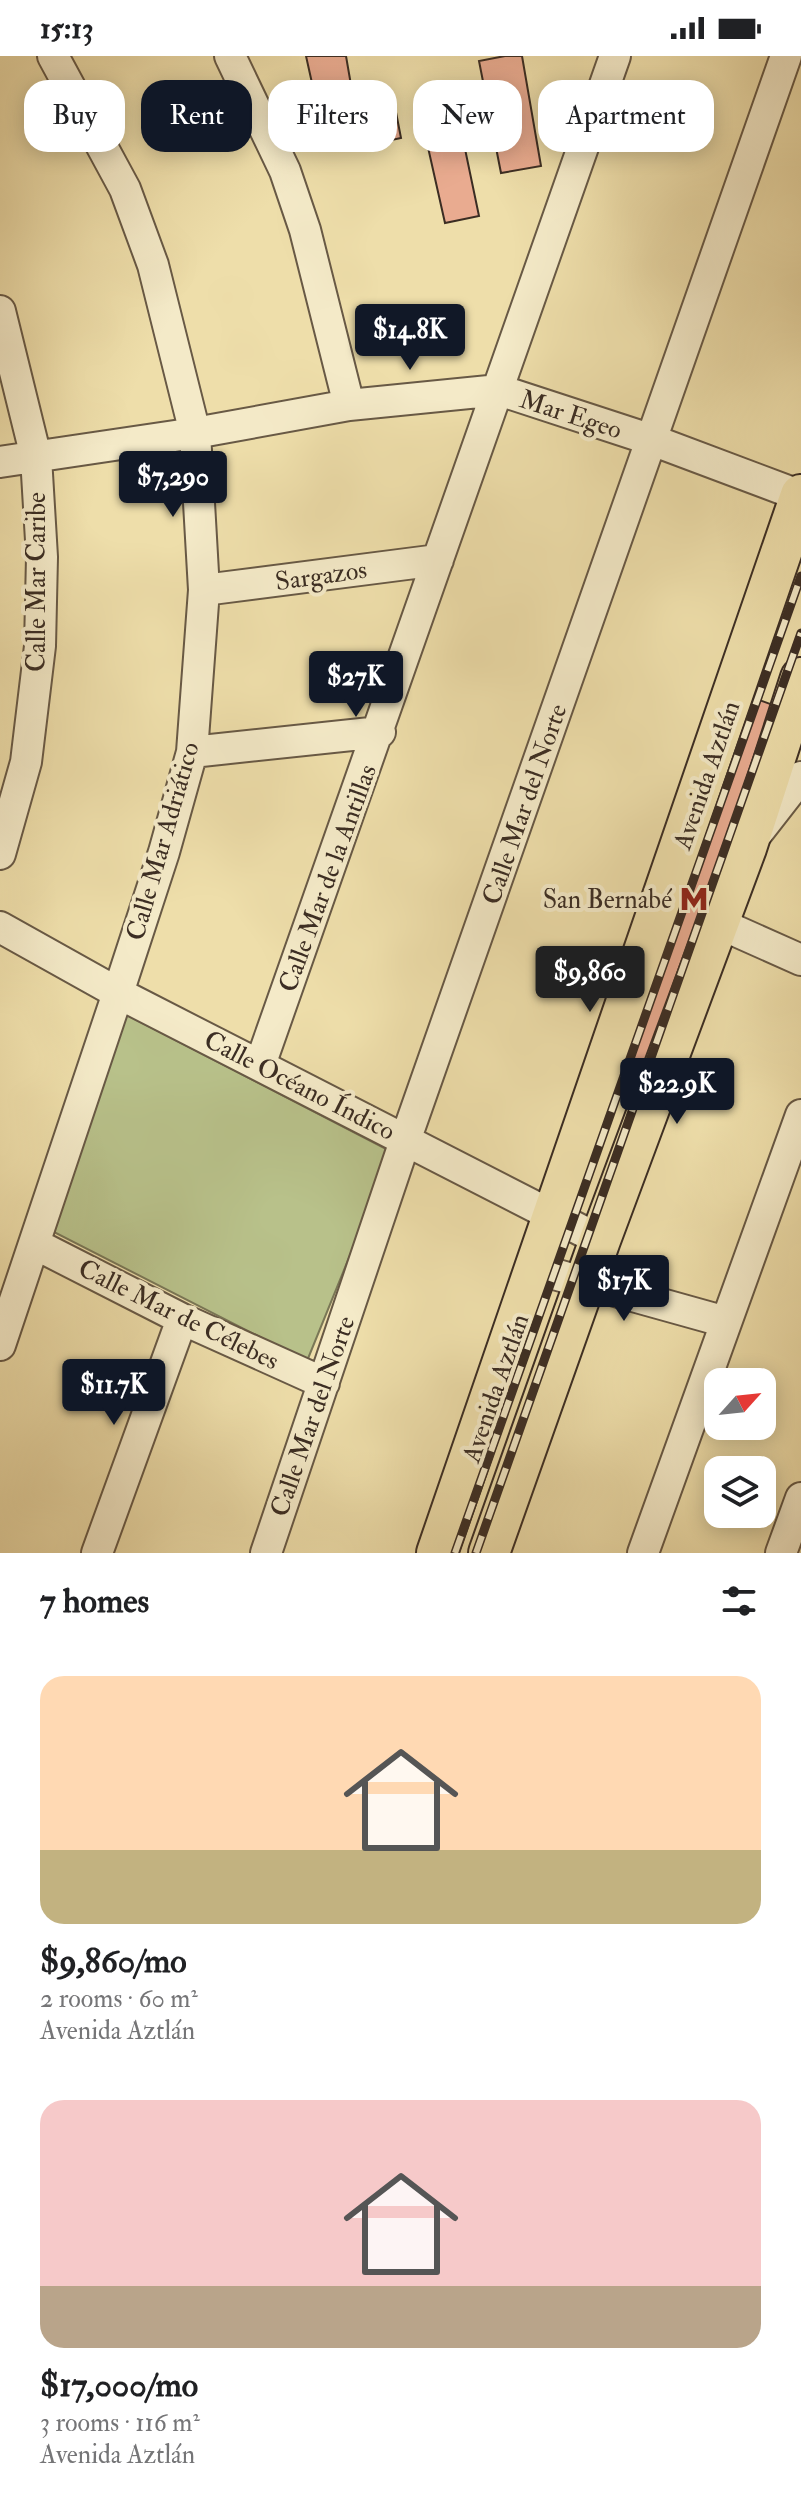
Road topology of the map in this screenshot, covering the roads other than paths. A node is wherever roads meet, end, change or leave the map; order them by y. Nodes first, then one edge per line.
1 (53, 56) edge
2 (230, 56) edge
3 (615, 56) edge
4 (786, 56) edge
5 (0, 311) edge
6 (499, 390) junction
7 (349, 405) junction
8 (195, 433) junction
9 (652, 440) junction
10 (36, 457) junction
11 (0, 462) edge
12 (801, 496) edge
13 (438, 560) junction
14 (204, 590) junction
15 (801, 678) edge
16 (380, 732) junction
17 (192, 752) junction
18 (801, 777) edge
19 (746, 848) junction
20 (0, 854) edge
21 (718, 923) junction
22 (0, 927) edge
23 (801, 960) edge
24 (118, 993) junction
25 (260, 1065) junction
26 (801, 1115) edge
27 (406, 1138) junction
28 (555, 1216) junction
29 (600, 1240) junction
30 (35, 1244) junction
31 (536, 1269) junction
32 (584, 1284) junction
33 (182, 1319) junction
34 (726, 1322) junction
35 (0, 1345) edge
36 (324, 1383) junction
37 (801, 1498) edge
38 (97, 1553) edge
39 (266, 1553) edge
40 (437, 1553) edge
41 (489, 1553) edge
42 (643, 1553) edge
43 (781, 1553) edge

1 - 8 street, Calle Mar Adriático
2 - 7 street
3 - 6 street, Calle Mar de la Antillas
4 - 9 street, Calle Mar del Norte
5 - 10 street, Calle Mar Caribe
6 - 7 street, Mar Egeo
6 - 9 street, Mar Egeo
6 - 13 street, Calle Mar de la Antillas
7 - 8 street, Mar Egeo
8 - 10 street, Mar Egeo
8 - 14 street, Calle Mar Adriático
9 - 12 street, Mar Egeo
9 - 27 street, Calle Mar del Norte
10 - 11 street, Mar Egeo
10 - 20 street, Calle Mar Caribe
12 - 28 main road, Avenida Aztlán
13 - 14 street, Sargazos
13 - 16 street, Calle Mar de la Antillas
14 - 17 street, Calle Mar Adriático
15 - 19 main road, Avenida Aztlán
16 - 17 street
16 - 25 street, Calle Mar de la Antillas
17 - 24 street, Calle Mar Adriático
18 - 19 street
19 - 21 main road, Avenida Aztlán
21 - 23 street
21 - 29 main road, Avenida Aztlán
22 - 24 street, Calle Océano Índico
24 - 25 street, Calle Océano Índico
24 - 30 street, Calle Mar Adriático
25 - 27 street, Calle Océano Índico
26 - 34 street
27 - 28 street, Calle Océano Índico
27 - 36 street, Calle Mar del Norte
28 - 29 street, Calle Océano Índico
28 - 31 main road, Avenida Aztlán
29 - 32 main road, Avenida Aztlán
30 - 33 street, Calle Mar de Célebes
30 - 35 street, Calle Mar Adriático
31 - 32 street
31 - 40 main road, Avenida Aztlán
32 - 34 street
32 - 41 main road, Avenida Aztlán
33 - 36 street, Calle Mar de Célebes
33 - 38 street
34 - 42 street
36 - 39 street, Calle Mar del Norte
37 - 43 street

